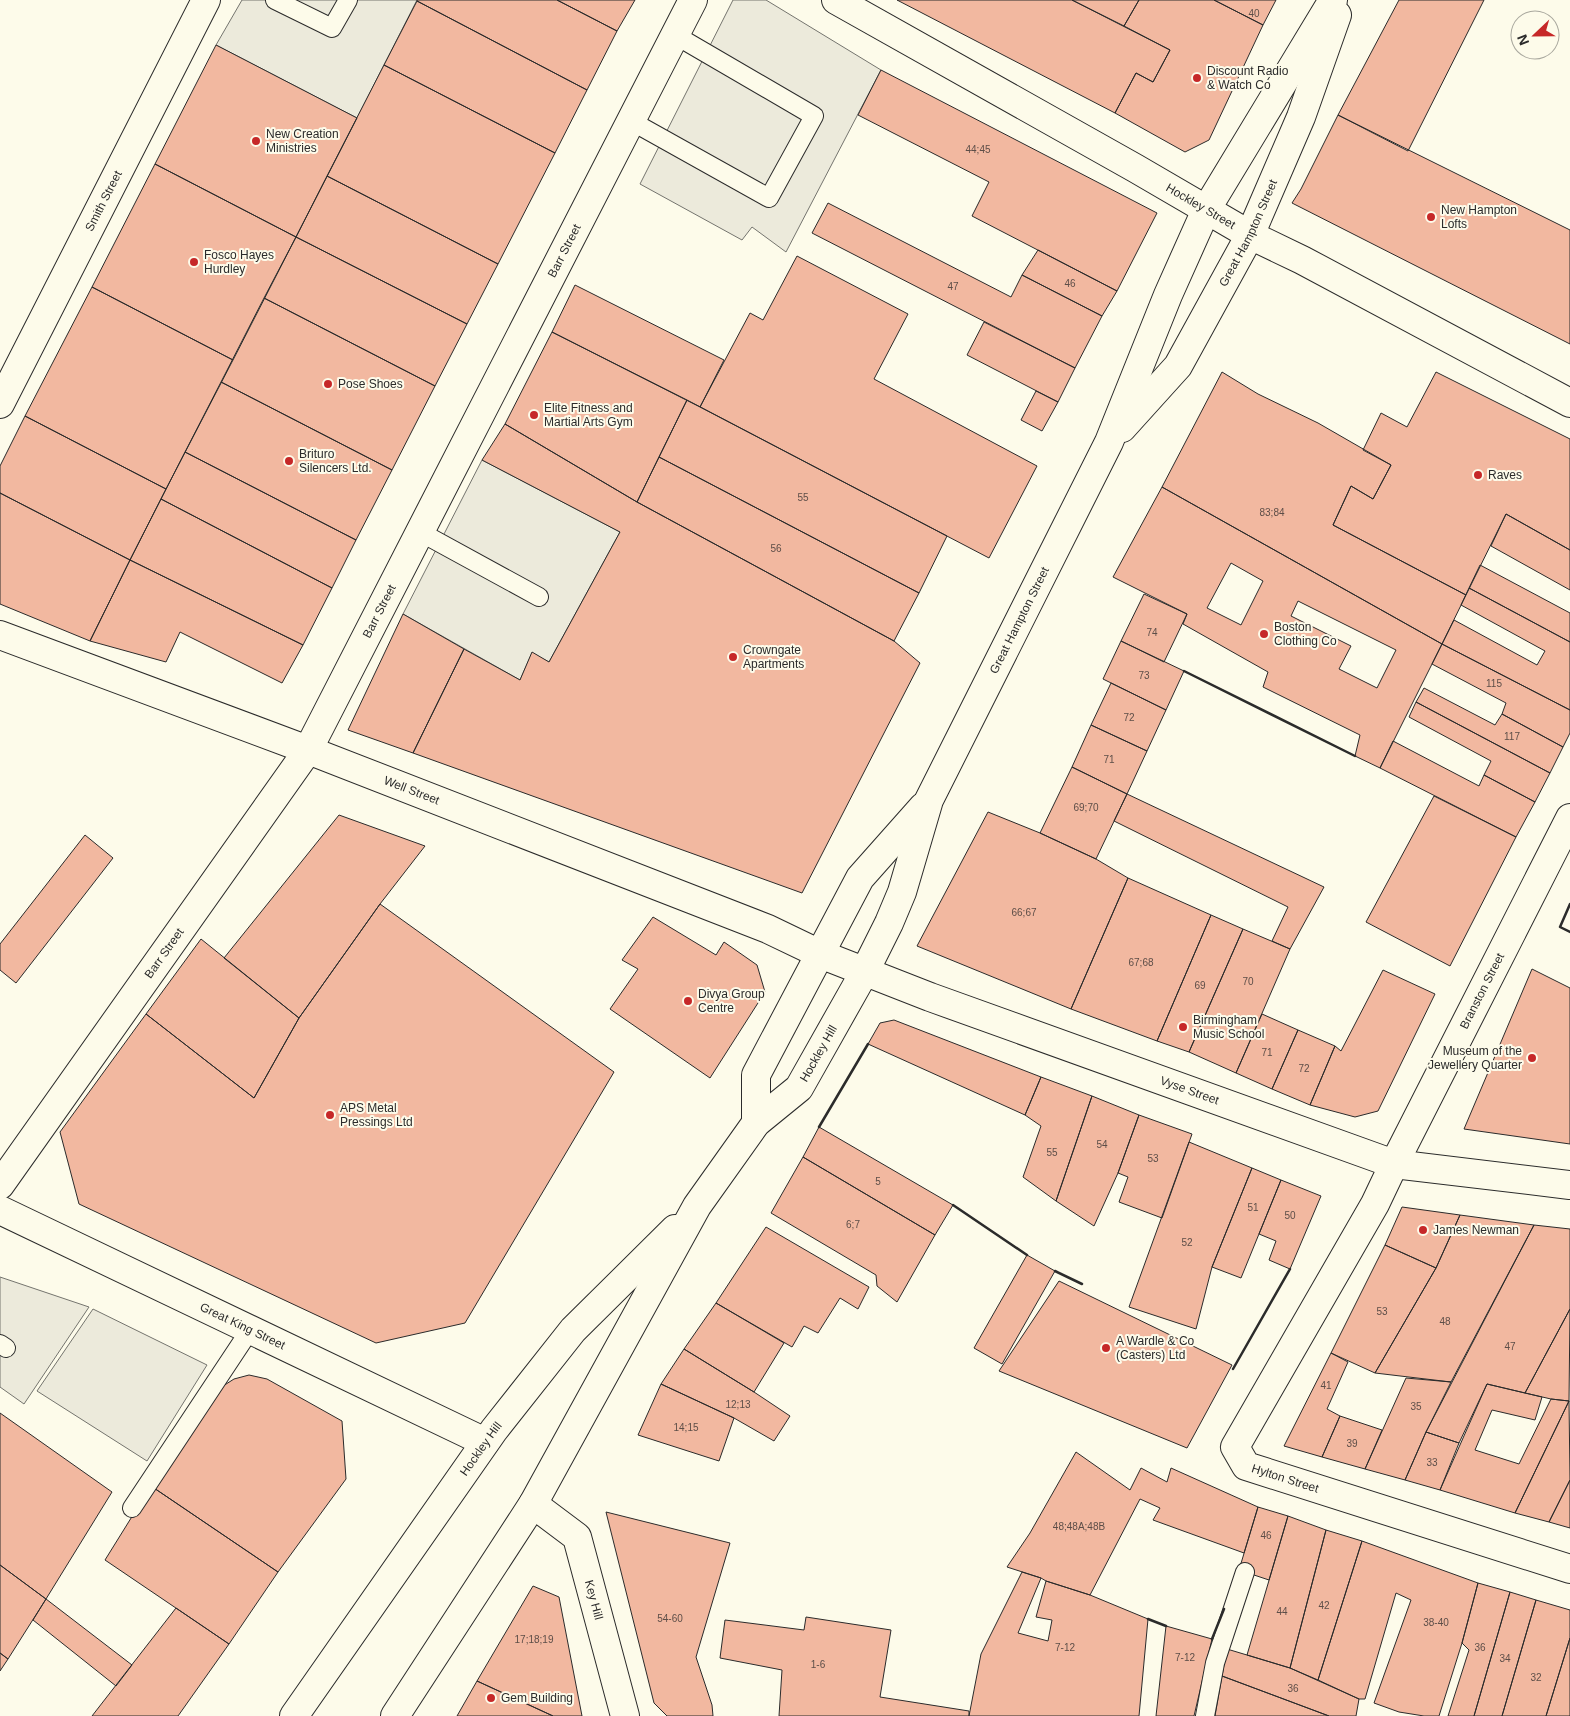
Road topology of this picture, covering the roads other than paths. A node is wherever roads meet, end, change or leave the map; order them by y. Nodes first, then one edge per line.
1 (206, 0) edge
2 (276, 0) edge
3 (348, 0) edge
4 (693, 0) edge
5 (836, 0) edge
6 (1333, 0) edge
7 (1342, 0) edge
8 (675, 35) junction
9 (631, 121) junction
10 (1206, 210) junction
11 (1250, 235) junction
12 (1570, 403) edge
13 (0, 404) edge
14 (1109, 442) junction
15 (420, 532) junction
16 (539, 597) dead end
17 (0, 636) edge
18 (308, 750) junction
19 (929, 800) junction
20 (1570, 818) edge
21 (820, 954) junction
22 (865, 971) junction
23 (756, 1123) junction
24 (1394, 1164) junction
25 (0, 1185) edge
26 (1570, 1185) edge
27 (697, 1206) junction
28 (0, 1210) edge
29 (250, 1330) junction
30 (485, 1442) junction
31 (533, 1504) junction
32 (132, 1508) dead end
33 (1570, 1569) edge
34 (1245, 1572) dead end
35 (294, 1716) edge
36 (395, 1716) edge
37 (625, 1716) edge
38 (1205, 1716) edge

1 - 13 street, Smith Street
2 - 3 lane
4 - 8 street, Barr Street
5 - 10 street, Hockley Street
6 - 10 street, Great Hampton Street
7 - 11 street, Great Hampton Street
8 - 9 street, Barr Street
8 - 9 lane
9 - 15 street, Barr Street
10 - 11 street, Hockley Street
10 - 14 street, Great Hampton Street
11 - 12 street, Hockley Street
11 - 14 street, Great Hampton Street
14 - 19 street, Great Hampton Street
15 - 16 lane
15 - 18 street, Barr Street
17 - 18 street, Well Street
18 - 21 street, Well Street
18 - 25 street, Barr Street
19 - 21 street, Great Hampton Street
19 - 22 street, Great Hampton Street
20 - 24 street, Branston Street
21 - 22 street, Vyse Street
21 - 23 street
22 - 23 street, Hockley Hill
22 - 24 street, Vyse Street
23 - 27 street, Hockley Hill
24 - 26 street, Vyse Street
24 - 33 street, Hylton Street
27 - 30 street, Hockley Hill
27 - 31 street, Hockley Hill
28 - 29 street, Great King Street
29 - 30 street, Great King Street
29 - 32 lane
30 - 35 street, Hockley Hill
31 - 36 street, Hockley Hill
31 - 37 street, Key Hill
34 - 38 lane

